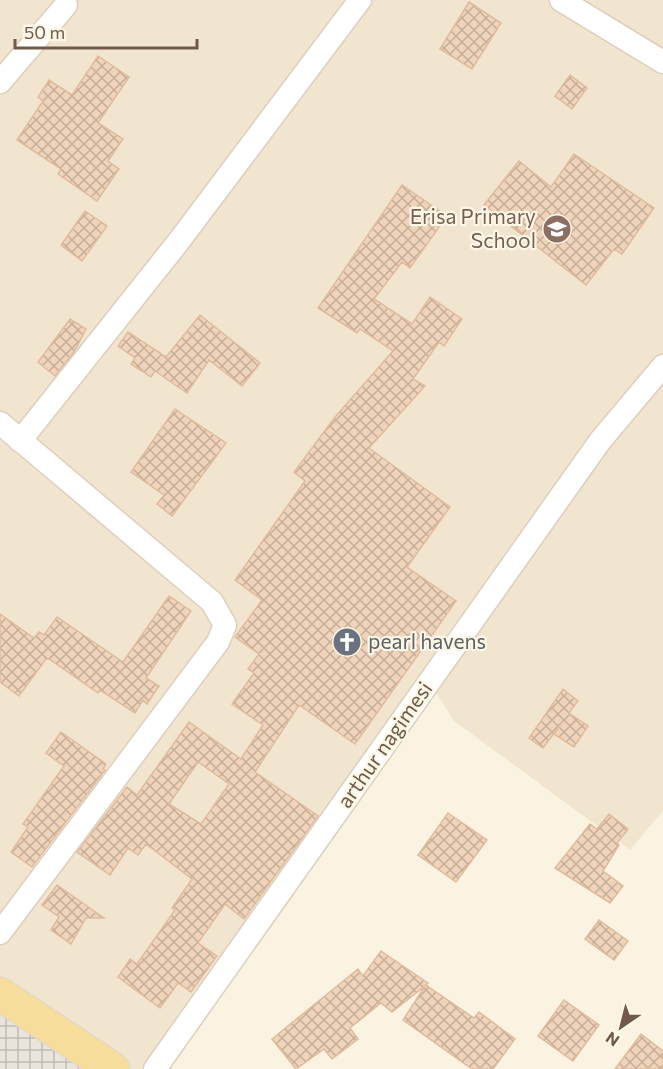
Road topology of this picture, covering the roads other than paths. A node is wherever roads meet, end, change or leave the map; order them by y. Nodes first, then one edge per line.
1 (360, 0) edge
2 (561, 0) edge
3 (66, 5) dead end
4 (663, 62) edge
5 (0, 82) edge
6 (663, 366) edge
7 (0, 423) edge
8 (20, 441) junction
9 (0, 933) edge
10 (0, 993) edge
11 (113, 1069) edge
12 (155, 1069) edge

1 - 8 street
2 - 4 street
3 - 5 street
6 - 12 street, arthur nagimesi
7 - 8 street
8 - 9 street
10 - 11 main road

